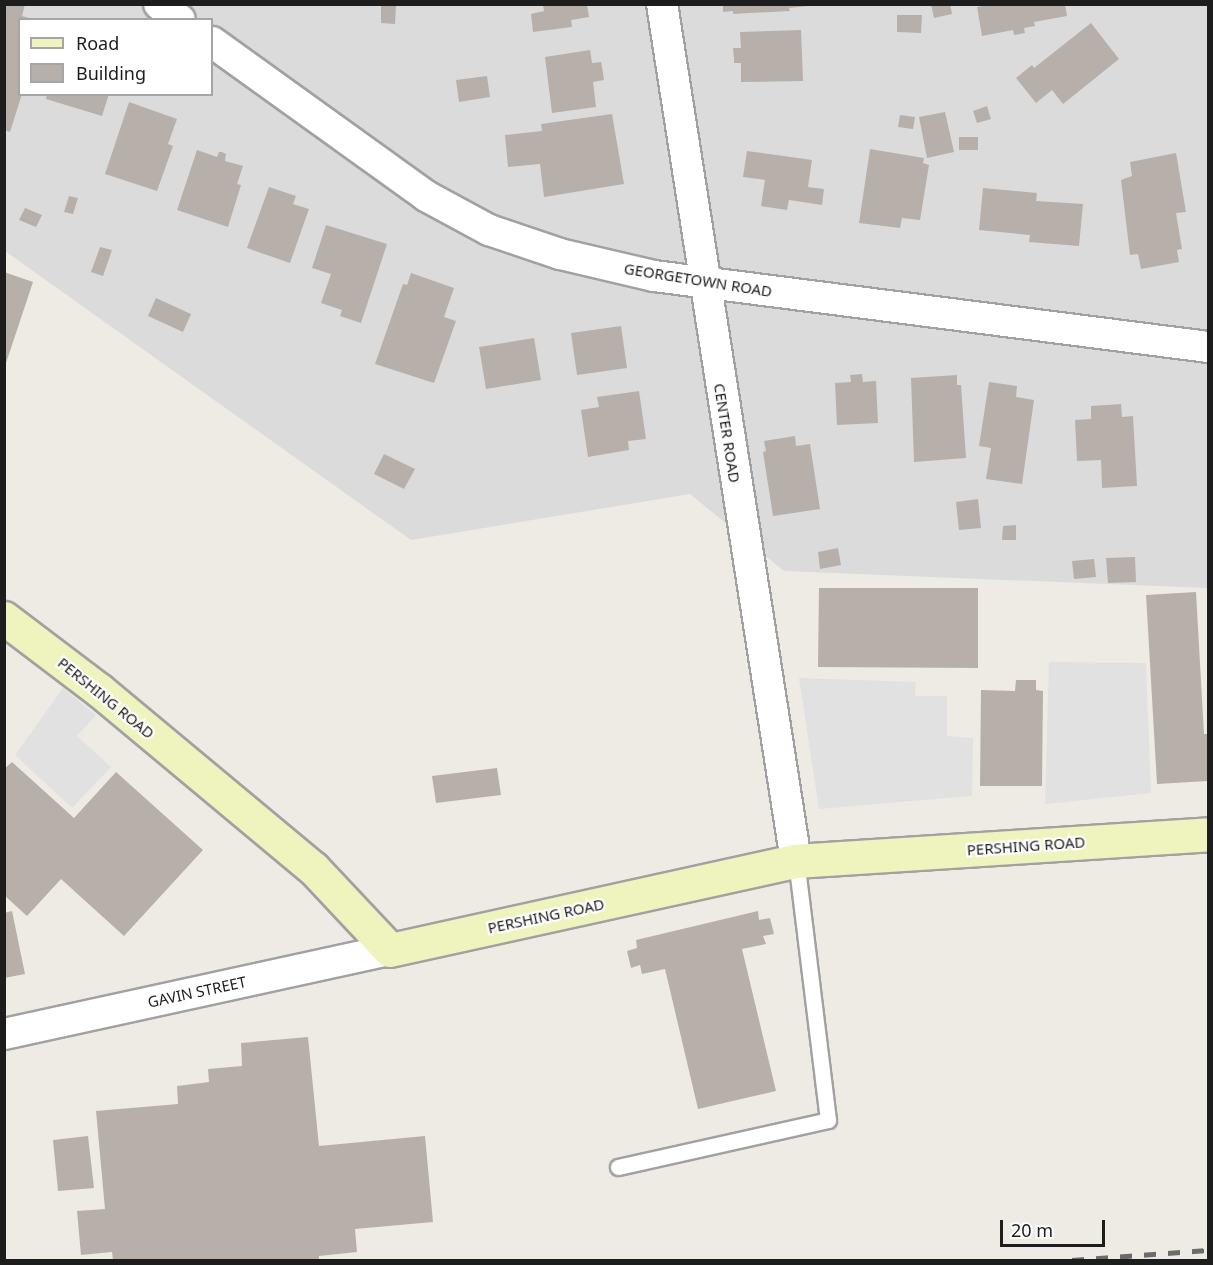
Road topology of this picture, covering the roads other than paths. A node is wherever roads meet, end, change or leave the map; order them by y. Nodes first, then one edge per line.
1 (159, 4) edge
2 (662, 4) edge
3 (177, 18) edge
4 (213, 43) edge
5 (704, 282) junction
6 (1209, 347) edge
7 (4, 618) edge
8 (1209, 834) edge
9 (796, 861) junction
10 (390, 950) junction
11 (4, 1034) edge
12 (618, 1167) dead end

1 - 3 street
2 - 5 street, CENTER ROAD
4 - 5 street, GEORGETOWN ROAD
5 - 6 street, GEORGETOWN ROAD
5 - 9 street, CENTER ROAD
7 - 10 street, PERSHING ROAD
8 - 9 street, PERSHING ROAD
9 - 10 street, PERSHING ROAD
9 - 12 lane
10 - 11 street, GAVIN STREET

